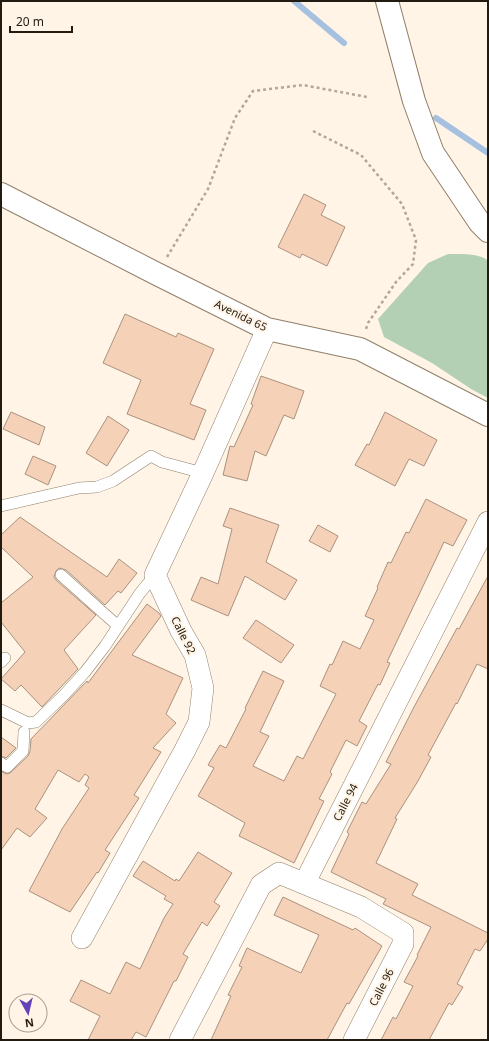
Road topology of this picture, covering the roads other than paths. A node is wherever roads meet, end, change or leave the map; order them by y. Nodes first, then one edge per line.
1 (387, 1) edge
2 (1, 194) edge
3 (488, 231) edge
4 (267, 329) junction
5 (488, 415) edge
6 (203, 473) junction
7 (1, 506) edge
8 (488, 522) edge
9 (61, 575) dead end
10 (155, 575) junction
11 (118, 626) junction
12 (1, 710) edge
13 (24, 732) dead end
14 (1, 763) edge
15 (304, 882) junction
16 (82, 938) dead end
17 (180, 1040) edge
18 (354, 1040) edge

1 - 3 street
2 - 4 street, Avenida 65
4 - 5 street, Avenida 65
4 - 6 street
6 - 7 lane
6 - 10 street
8 - 15 street, Calle 94
9 - 11 lane
10 - 11 lane
10 - 16 street, Calle 92
11 - 12 lane
13 - 14 lane
15 - 17 street
15 - 18 street, Calle 96

